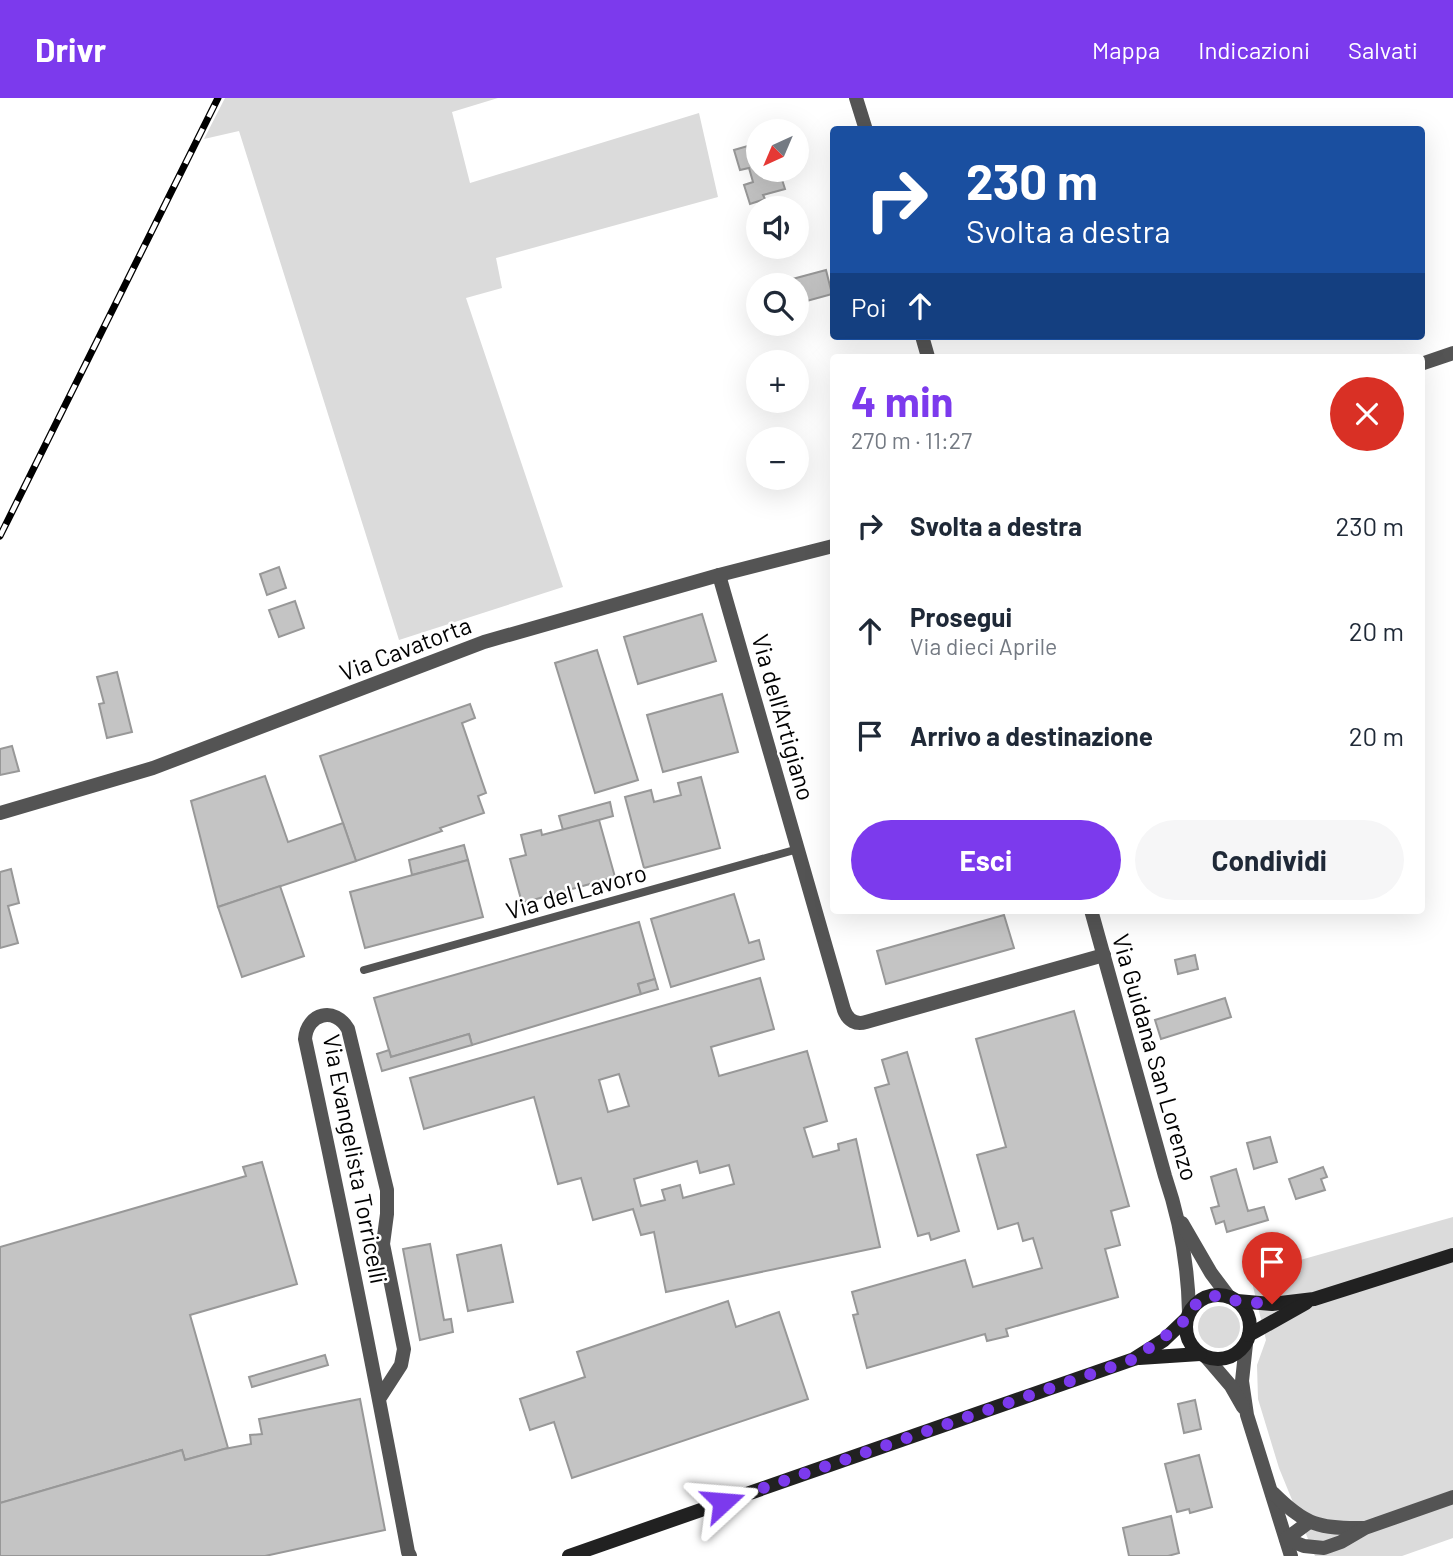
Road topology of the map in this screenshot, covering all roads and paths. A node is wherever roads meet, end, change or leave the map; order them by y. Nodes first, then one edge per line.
1 (856, 98) edge
2 (865, 126) edge
3 (1453, 353) edge
4 (1425, 363) edge
5 (830, 547) edge
6 (719, 575) junction
7 (0, 813) edge
8 (798, 849) junction
9 (1092, 914) edge
10 (1104, 955) junction
11 (364, 970) dead end
12 (1178, 1216) junction
13 (1453, 1255) edge
14 (1233, 1299) junction
15 (1314, 1299) junction
16 (1188, 1316) junction
17 (1248, 1340) junction
18 (1203, 1356) junction
19 (1134, 1359) junction
20 (379, 1399) junction
21 (1247, 1415) junction
22 (1271, 1491) junction
23 (1453, 1497) edge
24 (1310, 1522) junction
25 (1365, 1528) junction
26 (1286, 1539) junction
27 (1318, 1552) edge
28 (410, 1556) edge
29 (569, 1556) edge
30 (1291, 1556) edge

1 - 2 street
3 - 4 street
5 - 6 street, Via Cavatorta
6 - 7 street, Via Cavatorta
6 - 8 street, Via dell'Artigiano
8 - 10 street, Via dell'Artigiano
8 - 11 lane, Via del Lavoro
9 - 10 street, Via Guidana San Lorenzo
10 - 12 street, Via Guidana San Lorenzo
12 - 14 street
12 - 16 street
13 - 15 main road
14 - 15 main road
14 - 16 main road
14 - 17 main road
15 - 17 main road
16 - 18 main road
16 - 19 main road
17 - 18 main road
17 - 21 street
18 - 19 main road
18 - 21 street
19 - 29 main road
20 - 20 street, Via Evangelista Torricelli
20 - 28 street, Via Evangelista Torricelli
21 - 22 street
22 - 24 street
22 - 26 street
23 - 25 street
24 - 25 street
24 - 26 street
25 - 27 street
26 - 27 street
26 - 30 street

